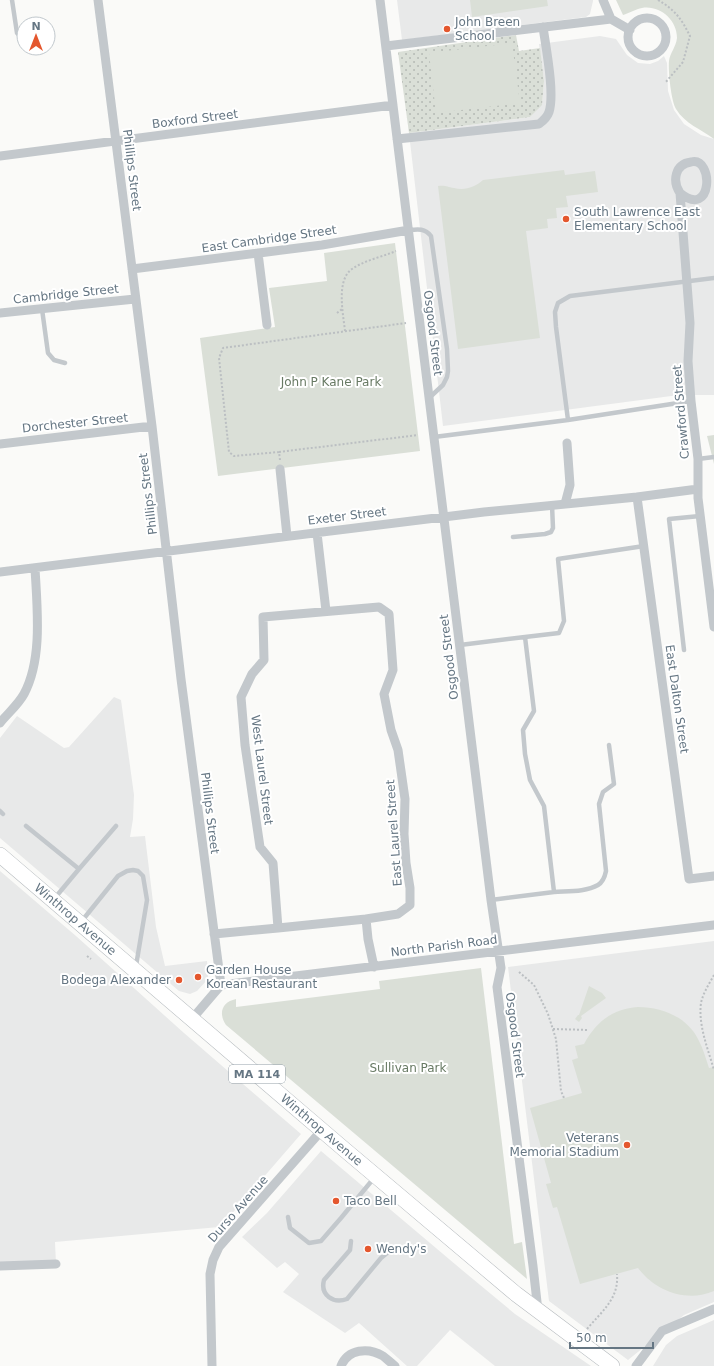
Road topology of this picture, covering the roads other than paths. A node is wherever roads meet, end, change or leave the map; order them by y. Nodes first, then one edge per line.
1 (12, 0) edge
2 (98, 0) edge
3 (380, 0) edge
4 (603, 0) edge
5 (611, 19) junction
6 (16, 26) edge
7 (543, 27) junction
8 (630, 30) junction
9 (386, 46) junction
10 (393, 106) junction
11 (397, 139) junction
12 (116, 141) junction
13 (0, 156) edge
14 (680, 193) junction
15 (409, 230) junction
16 (258, 253) junction
17 (132, 269) junction
18 (714, 278) edge
19 (687, 282) junction
20 (136, 299) junction
21 (42, 309) junction
22 (0, 313) edge
23 (267, 325) dead end
24 (65, 363) dead end
25 (430, 398) junction
26 (691, 401) junction
27 (568, 420) junction
28 (152, 426) junction
29 (434, 437) junction
30 (567, 443) dead end
31 (0, 444) edge
32 (714, 457) edge
33 (698, 459) junction
34 (280, 469) road end
35 (698, 489) junction
36 (637, 497) junction
37 (565, 504) junction
38 (552, 505) junction
39 (700, 516) junction
40 (444, 517) junction
41 (317, 533) junction
42 (287, 536) junction
43 (513, 537) dead end
44 (644, 546) junction
45 (167, 551) junction
46 (35, 568) junction
47 (0, 572) edge
48 (326, 611) junction
49 (714, 628) edge
50 (525, 637) junction
51 (460, 645) junction
52 (684, 650) dead end
53 (0, 723) edge
54 (609, 745) dead end
55 (26, 826) dead end
56 (116, 826) dead end
57 (0, 855) edge
58 (79, 869) junction
59 (714, 876) edge
60 (554, 892) junction
61 (53, 900) junction
62 (491, 900) junction
63 (366, 919) junction
64 (80, 923) junction
65 (714, 925) edge
66 (278, 928) junction
67 (214, 934) junction
68 (499, 952) junction
69 (374, 967) junction
70 (135, 970) junction
71 (221, 985) junction
72 (192, 1019) junction
73 (322, 1130) junction
74 (376, 1176) junction
75 (288, 1216) dead end
76 (350, 1241) dead end
77 (395, 1251) dead end
78 (56, 1264) dead end
79 (0, 1266) edge
80 (714, 1309) edge
81 (538, 1311) junction
82 (212, 1366) edge
83 (341, 1366) edge
84 (395, 1366) edge
85 (612, 1366) edge
86 (636, 1366) edge

1 - 6 lane
2 - 12 street, Phillips Street
3 - 9 street, Osgood Street
4 - 5 street
5 - 7 street
5 - 8 street
7 - 9 street
7 - 11 street
8 - 8 street
9 - 10 street, Osgood Street
10 - 11 street, Osgood Street
10 - 12 street, Boxford Street
11 - 15 street, Osgood Street
12 - 13 street, Boxford Street
12 - 17 street, Phillips Street
14 - 14 street, Crawford Street
14 - 19 street, Crawford Street
15 - 16 street, East Cambridge Street
15 - 25 street, Osgood Street
15 - 25 lane
16 - 17 street, East Cambridge Street
16 - 23 street
17 - 20 street, Phillips Street
18 - 19 lane
19 - 26 street, Crawford Street
19 - 27 lane
20 - 21 street, Cambridge Street
20 - 28 street, Phillips Street
21 - 22 street, Cambridge Street
21 - 24 lane
25 - 29 street, Osgood Street
26 - 27 lane
26 - 33 street, Crawford Street
27 - 29 lane
28 - 31 street, Dorchester Street
28 - 45 street, Phillips Street
29 - 40 street, Osgood Street
30 - 37 street
32 - 33 lane
33 - 35 street, Crawford Street
34 - 42 street
35 - 36 street, Exeter Street
35 - 39 street, Crawford Street
36 - 37 street, Exeter Street
36 - 44 street, East Dalton Street
37 - 38 street, Exeter Street
38 - 40 street, Exeter Street
38 - 43 lane
39 - 49 street, Crawford Street
39 - 52 lane
40 - 41 street, Exeter Street
40 - 51 street, Osgood Street
41 - 42 street, Exeter Street
41 - 48 street
42 - 45 street, Exeter Street
44 - 50 lane
44 - 59 street, East Dalton Street
45 - 46 street, Exeter Street
45 - 67 street, Phillips Street
46 - 47 street, Exeter Street
46 - 53 street
48 - 63 street, East Laurel Street
48 - 66 street, West Laurel Street
50 - 51 lane
50 - 60 lane
51 - 62 street, Osgood Street
54 - 60 lane
55 - 58 lane
56 - 58 lane
57 - 61 main road, Winthrop Avenue / MA 114
58 - 61 lane
60 - 62 lane
61 - 64 main road, Winthrop Avenue / MA 114
62 - 68 street, Osgood Street
63 - 66 street
63 - 69 street
64 - 70 main road, Winthrop Avenue / MA 114
64 - 70 lane
65 - 68 street, North Parish Road
66 - 67 street
67 - 71 street, Phillips Street
68 - 69 street, North Parish Road
68 - 81 street, Osgood Street
69 - 71 street, North Parish Road
70 - 72 main road, Winthrop Avenue / MA 114
71 - 72 street
72 - 73 main road, Winthrop Avenue / MA 114
73 - 74 main road, Winthrop Avenue / MA 114
73 - 82 street, Durso Avenue
74 - 75 lane
74 - 81 main road, Winthrop Avenue / MA 114
76 - 77 lane
78 - 79 street
80 - 86 street
81 - 85 main road, Winthrop Avenue / MA 114
83 - 84 street

